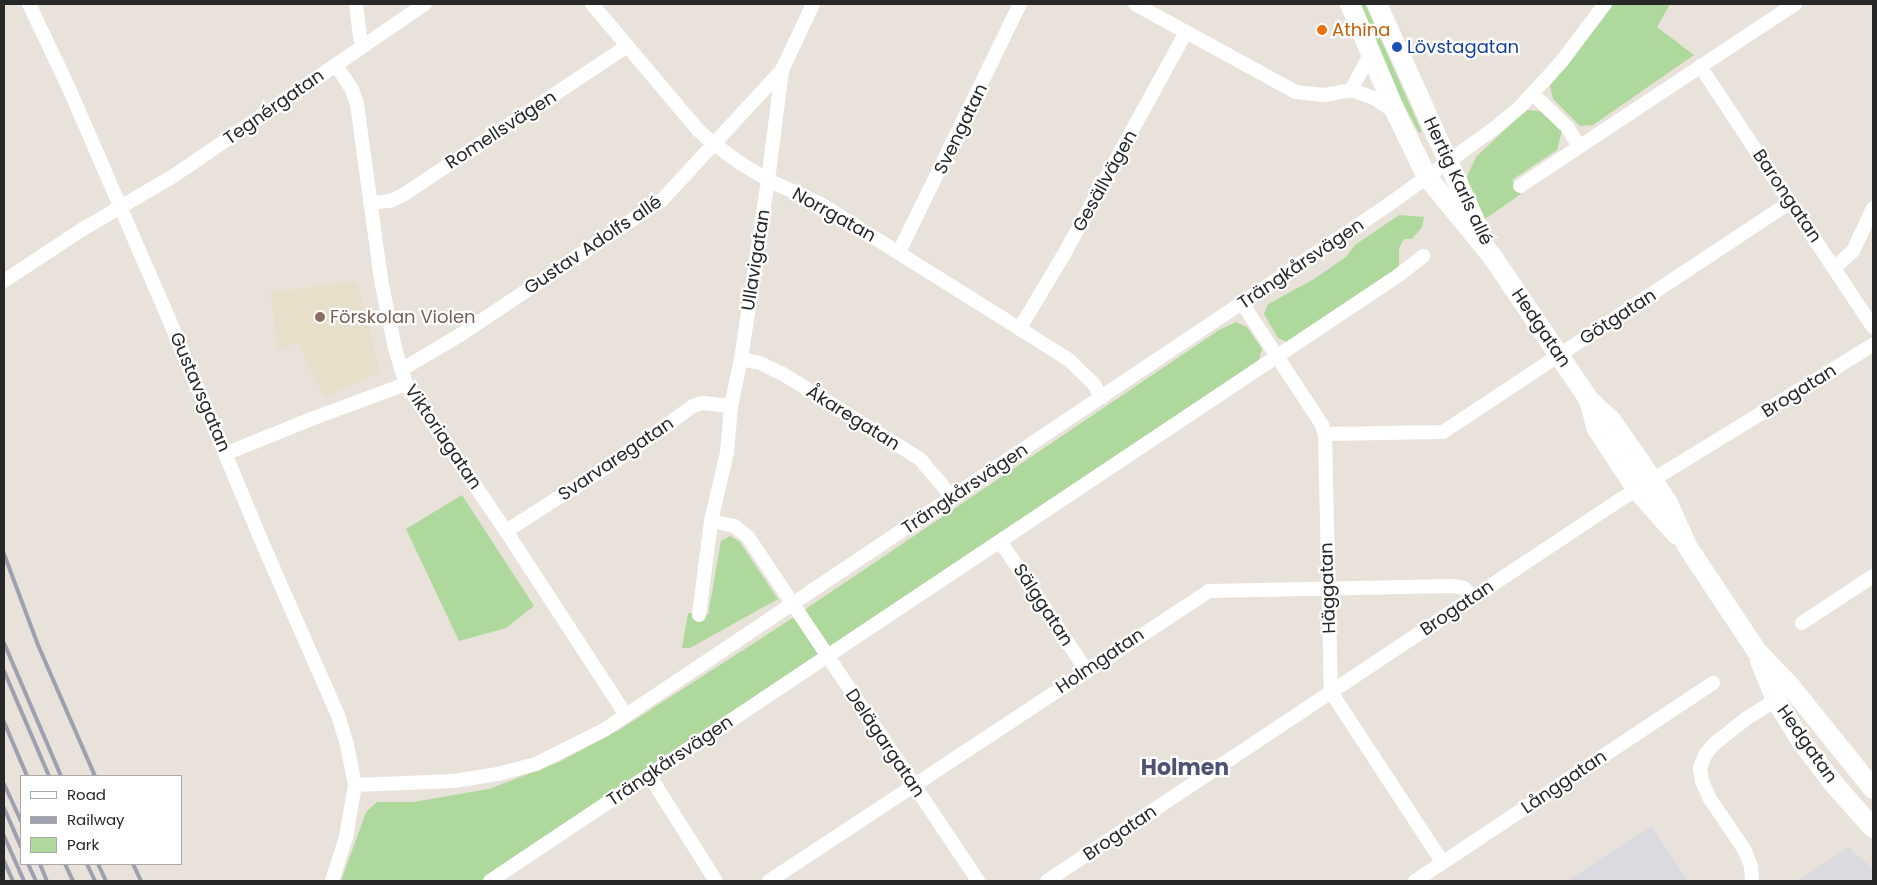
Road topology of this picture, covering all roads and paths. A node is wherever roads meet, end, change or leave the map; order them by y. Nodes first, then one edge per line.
1 (29, 4) edge
2 (356, 4) edge
3 (425, 4) edge
4 (592, 4) edge
5 (813, 4) edge
6 (1020, 4) edge
7 (1135, 4) edge
8 (1350, 4) edge
9 (1377, 4) edge
10 (1605, 4) edge
11 (1795, 4) edge
12 (1186, 32) junction
13 (364, 46) junction
14 (627, 46) junction
15 (1371, 53) junction
16 (336, 64) junction
17 (1700, 66) junction
18 (782, 70) junction
19 (1352, 90) junction
20 (1533, 94) junction
21 (1396, 113) junction
22 (714, 144) junction
23 (1579, 146) junction
24 (1448, 162) junction
25 (1427, 178) junction
26 (768, 180) junction
27 (1520, 186) dead end
28 (1790, 202) junction
29 (370, 203) junction
30 (120, 206) junction
31 (1873, 208) edge
32 (899, 252) junction
33 (1423, 256) dead end
34 (1492, 256) junction
35 (1834, 268) junction
36 (4, 281) edge
37 (1242, 303) junction
38 (1873, 326) edge
39 (1020, 328) junction
40 (1873, 345) edge
41 (1559, 355) junction
42 (1276, 357) junction
43 (741, 359) junction
44 (401, 370) junction
45 (406, 384) junction
46 (1102, 397) junction
47 (731, 406) junction
48 (1325, 434) junction
49 (226, 454) junction
50 (1645, 485) junction
51 (952, 497) junction
52 (711, 521) junction
53 (506, 530) junction
54 (1000, 540) junction
55 (1873, 576) edge
56 (1328, 588) junction
57 (1473, 597) junction
58 (792, 604) junction
59 (699, 616) dead end
60 (1802, 623) dead end
61 (1756, 650) junction
62 (826, 657) junction
63 (1086, 670) junction
64 (1713, 683) dead end
65 (1331, 692) junction
66 (1776, 700) junction
67 (1807, 710) junction
68 (626, 715) junction
69 (649, 775) junction
70 (355, 785) junction
71 (914, 786) junction
72 (1873, 789) edge
73 (1873, 828) edge
74 (1443, 863) junction
75 (332, 881) edge
76 (490, 881) edge
77 (716, 881) edge
78 (769, 881) edge
79 (978, 881) edge
80 (1047, 881) edge
81 (1415, 881) edge
82 (1752, 881) edge

1 - 30 street, Gustavsgatan
2 - 13 street
3 - 13 street, Tegnérgatan
4 - 14 street, Norrgatan
5 - 18 street, Ullavigatan
6 - 32 street, Svengatan
7 - 12 street
8 - 15 main road, Hertig Karls allé
9 - 24 main road, Hertig Karls allé
10 - 20 street, Trängkårsvägen
11 - 17 street
12 - 19 street
12 - 39 street, Gesällvägen
13 - 16 street, Tegnérgatan
14 - 22 street, Norrgatan
14 - 29 street, Romellsvägen
15 - 19 street
15 - 21 main road, Hertig Karls allé
16 - 29 street, Viktoriagatan
16 - 30 street, Tegnérgatan
17 - 23 street
17 - 28 street, Barongatan
18 - 22 street, Gustav Adolfs allé
18 - 26 street, Ullavigatan
19 - 21 street
20 - 23 street
20 - 24 street, Trängkårsvägen
21 - 25 main road, Hertig Karls allé
22 - 26 street, Norrgatan
22 - 44 street, Gustav Adolfs allé
23 - 27 street
24 - 25 street, Trängkårsvägen
24 - 34 main road, Hertig Karls allé
25 - 34 main road, Hertig Karls allé
25 - 37 street, Trängkårsvägen
26 - 32 street, Norrgatan
26 - 43 street, Ullavigatan
28 - 35 street, Barongatan
28 - 41 street, Götgatan
29 - 44 street, Viktoriagatan
30 - 36 street, Tegnérgatan
30 - 49 street, Gustavsgatan
31 - 35 street
32 - 39 street, Norrgatan
33 - 42 street, Trängkårsvägen
34 - 41 main road, Hedgatan
35 - 38 street, Barongatan
37 - 42 street, Häggatan
37 - 46 street, Trängkårsvägen
39 - 46 street, Norrgatan
40 - 50 street, Brogatan
41 - 48 street, Götgatan
41 - 50 main road, Hedgatan
42 - 48 street, Häggatan
42 - 54 street, Trängkårsvägen
43 - 47 street, Ullavigatan
43 - 51 street, Åkaregatan
44 - 45 street, Viktoriagatan
45 - 49 street
45 - 53 street, Viktoriagatan
46 - 51 street, Trängkårsvägen
47 - 52 street, Ullavigatan
47 - 53 street, Svarvaregatan
48 - 56 street, Häggatan
49 - 70 street, Gustavsgatan
50 - 57 street, Brogatan
50 - 61 main road, Hedgatan
51 - 58 street, Trängkårsvägen
52 - 58 street
52 - 59 street, Ullavigatan
53 - 68 street, Viktoriagatan
54 - 62 street, Trängkårsvägen
54 - 63 street, Sälggatan
55 - 60 street
56 - 57 street, Holmgatan
56 - 63 street, Holmgatan
56 - 65 street, Häggatan
57 - 65 street, Brogatan
58 - 62 street, Delägargatan
58 - 68 street, Trängkårsvägen
61 - 66 main road, Hedgatan
61 - 67 main road, Hedgatan
62 - 69 street, Trängkårsvägen
62 - 71 street, Delägargatan
63 - 71 street, Holmgatan
64 - 74 street, Långgatan
65 - 74 street
65 - 80 street, Brogatan
66 - 67 main road
66 - 73 main road, Hedgatan
66 - 82 street
67 - 72 main road, Hedgatan
68 - 70 street, Trängkårsvägen
69 - 76 street, Trängkårsvägen
69 - 77 street
70 - 75 street
71 - 78 street, Holmgatan
71 - 79 street, Delägargatan
74 - 81 street, Långgatan

